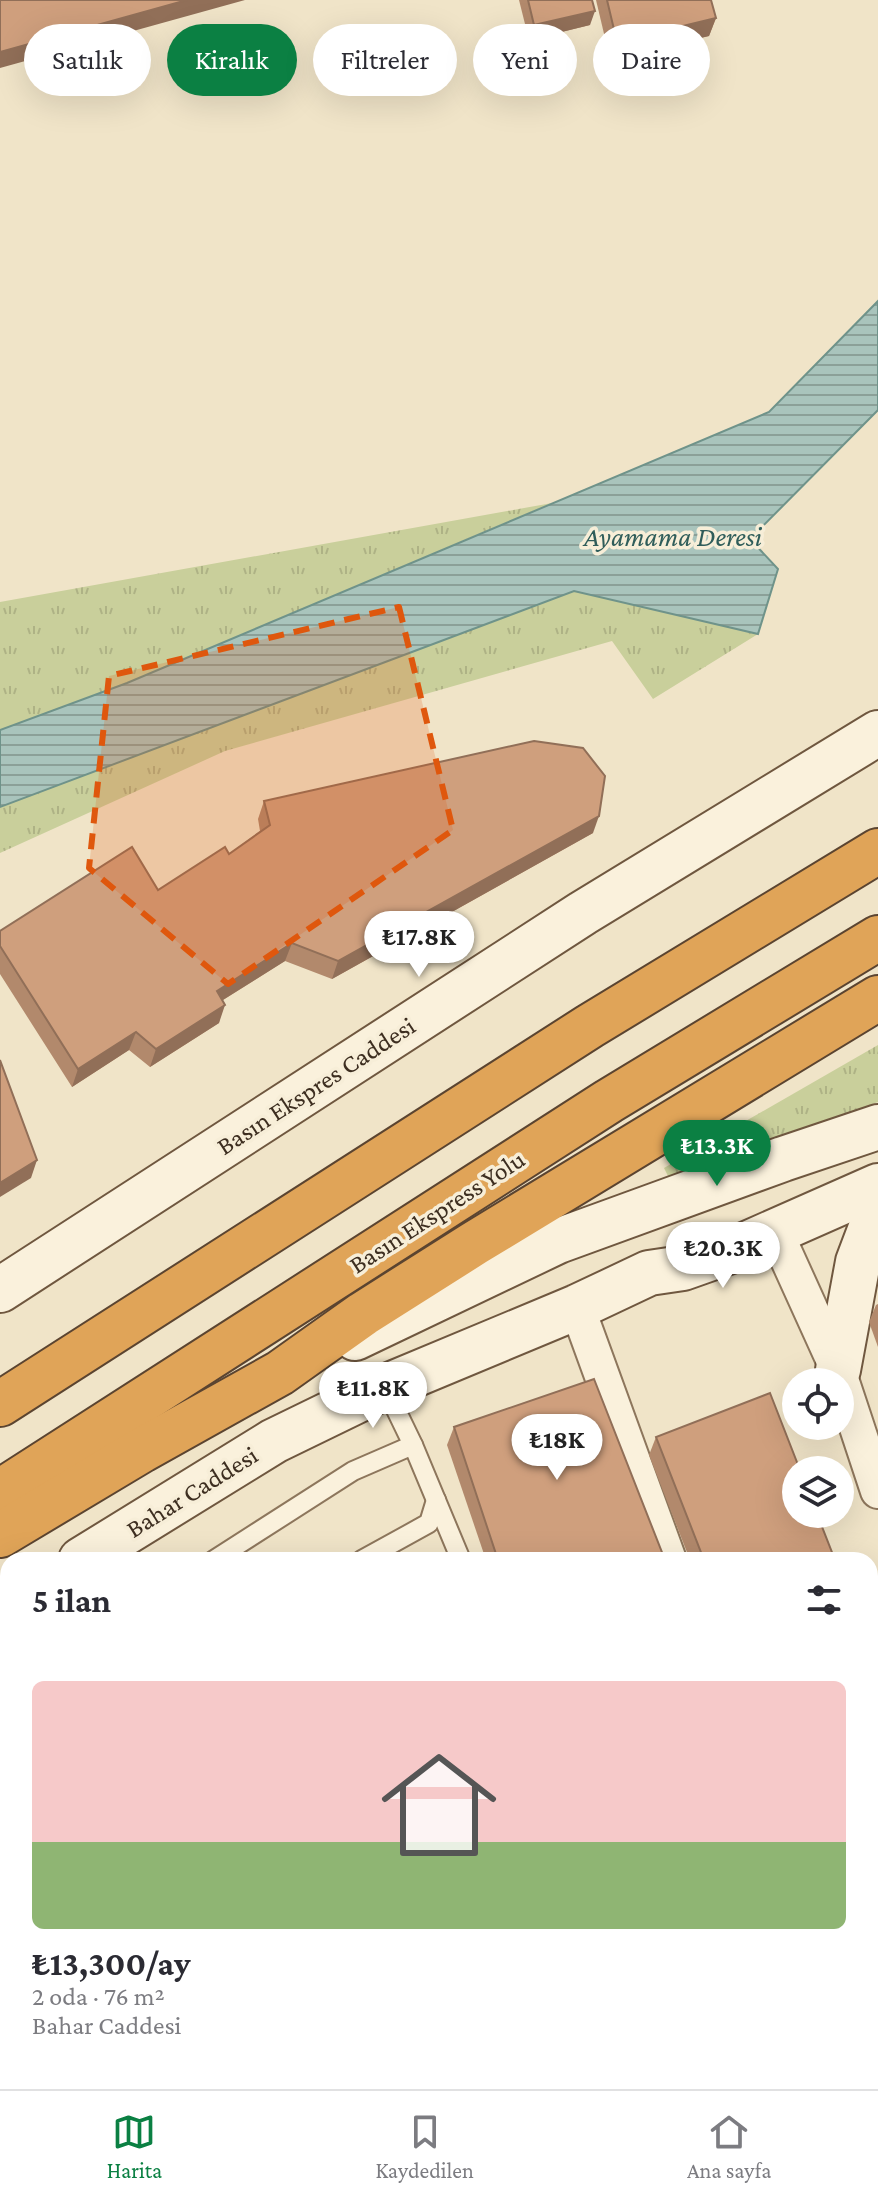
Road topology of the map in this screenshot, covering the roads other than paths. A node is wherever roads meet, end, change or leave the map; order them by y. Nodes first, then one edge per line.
1 (878, 733) edge
2 (878, 851) edge
3 (878, 938) edge
4 (878, 998) edge
5 (878, 1127) edge
6 (878, 1186) edge
7 (878, 1209) edge
8 (775, 1231) junction
9 (0, 1290) edge
10 (577, 1307) junction
11 (837, 1368) edge
12 (838, 1368) edge
13 (280, 1373) junction
14 (385, 1387) junction
15 (0, 1404) edge
16 (854, 1418) edge
17 (413, 1445) junction
18 (878, 1491) edge
19 (0, 1492) edge
20 (436, 1500) junction
21 (0, 1535) edge
22 (94, 1552) edge
23 (226, 1552) edge
24 (376, 1552) edge
25 (458, 1552) edge
26 (666, 1552) edge

1 - 9 main road, Basın Ekspres Caddesi
2 - 15 highway
3 - 19 highway, Basın Ekspress Yolu
4 - 13 highway
5 - 13 main road
6 - 8 main road, Bahar Caddesi
7 - 12 main road
8 - 10 main road, Bahar Caddesi
8 - 11 street
10 - 14 main road, Bahar Caddesi
10 - 26 street
13 - 21 highway
14 - 17 lane
14 - 22 main road, Bahar Caddesi
16 - 18 street
17 - 20 lane
17 - 23 lane
20 - 24 lane
20 - 25 lane

